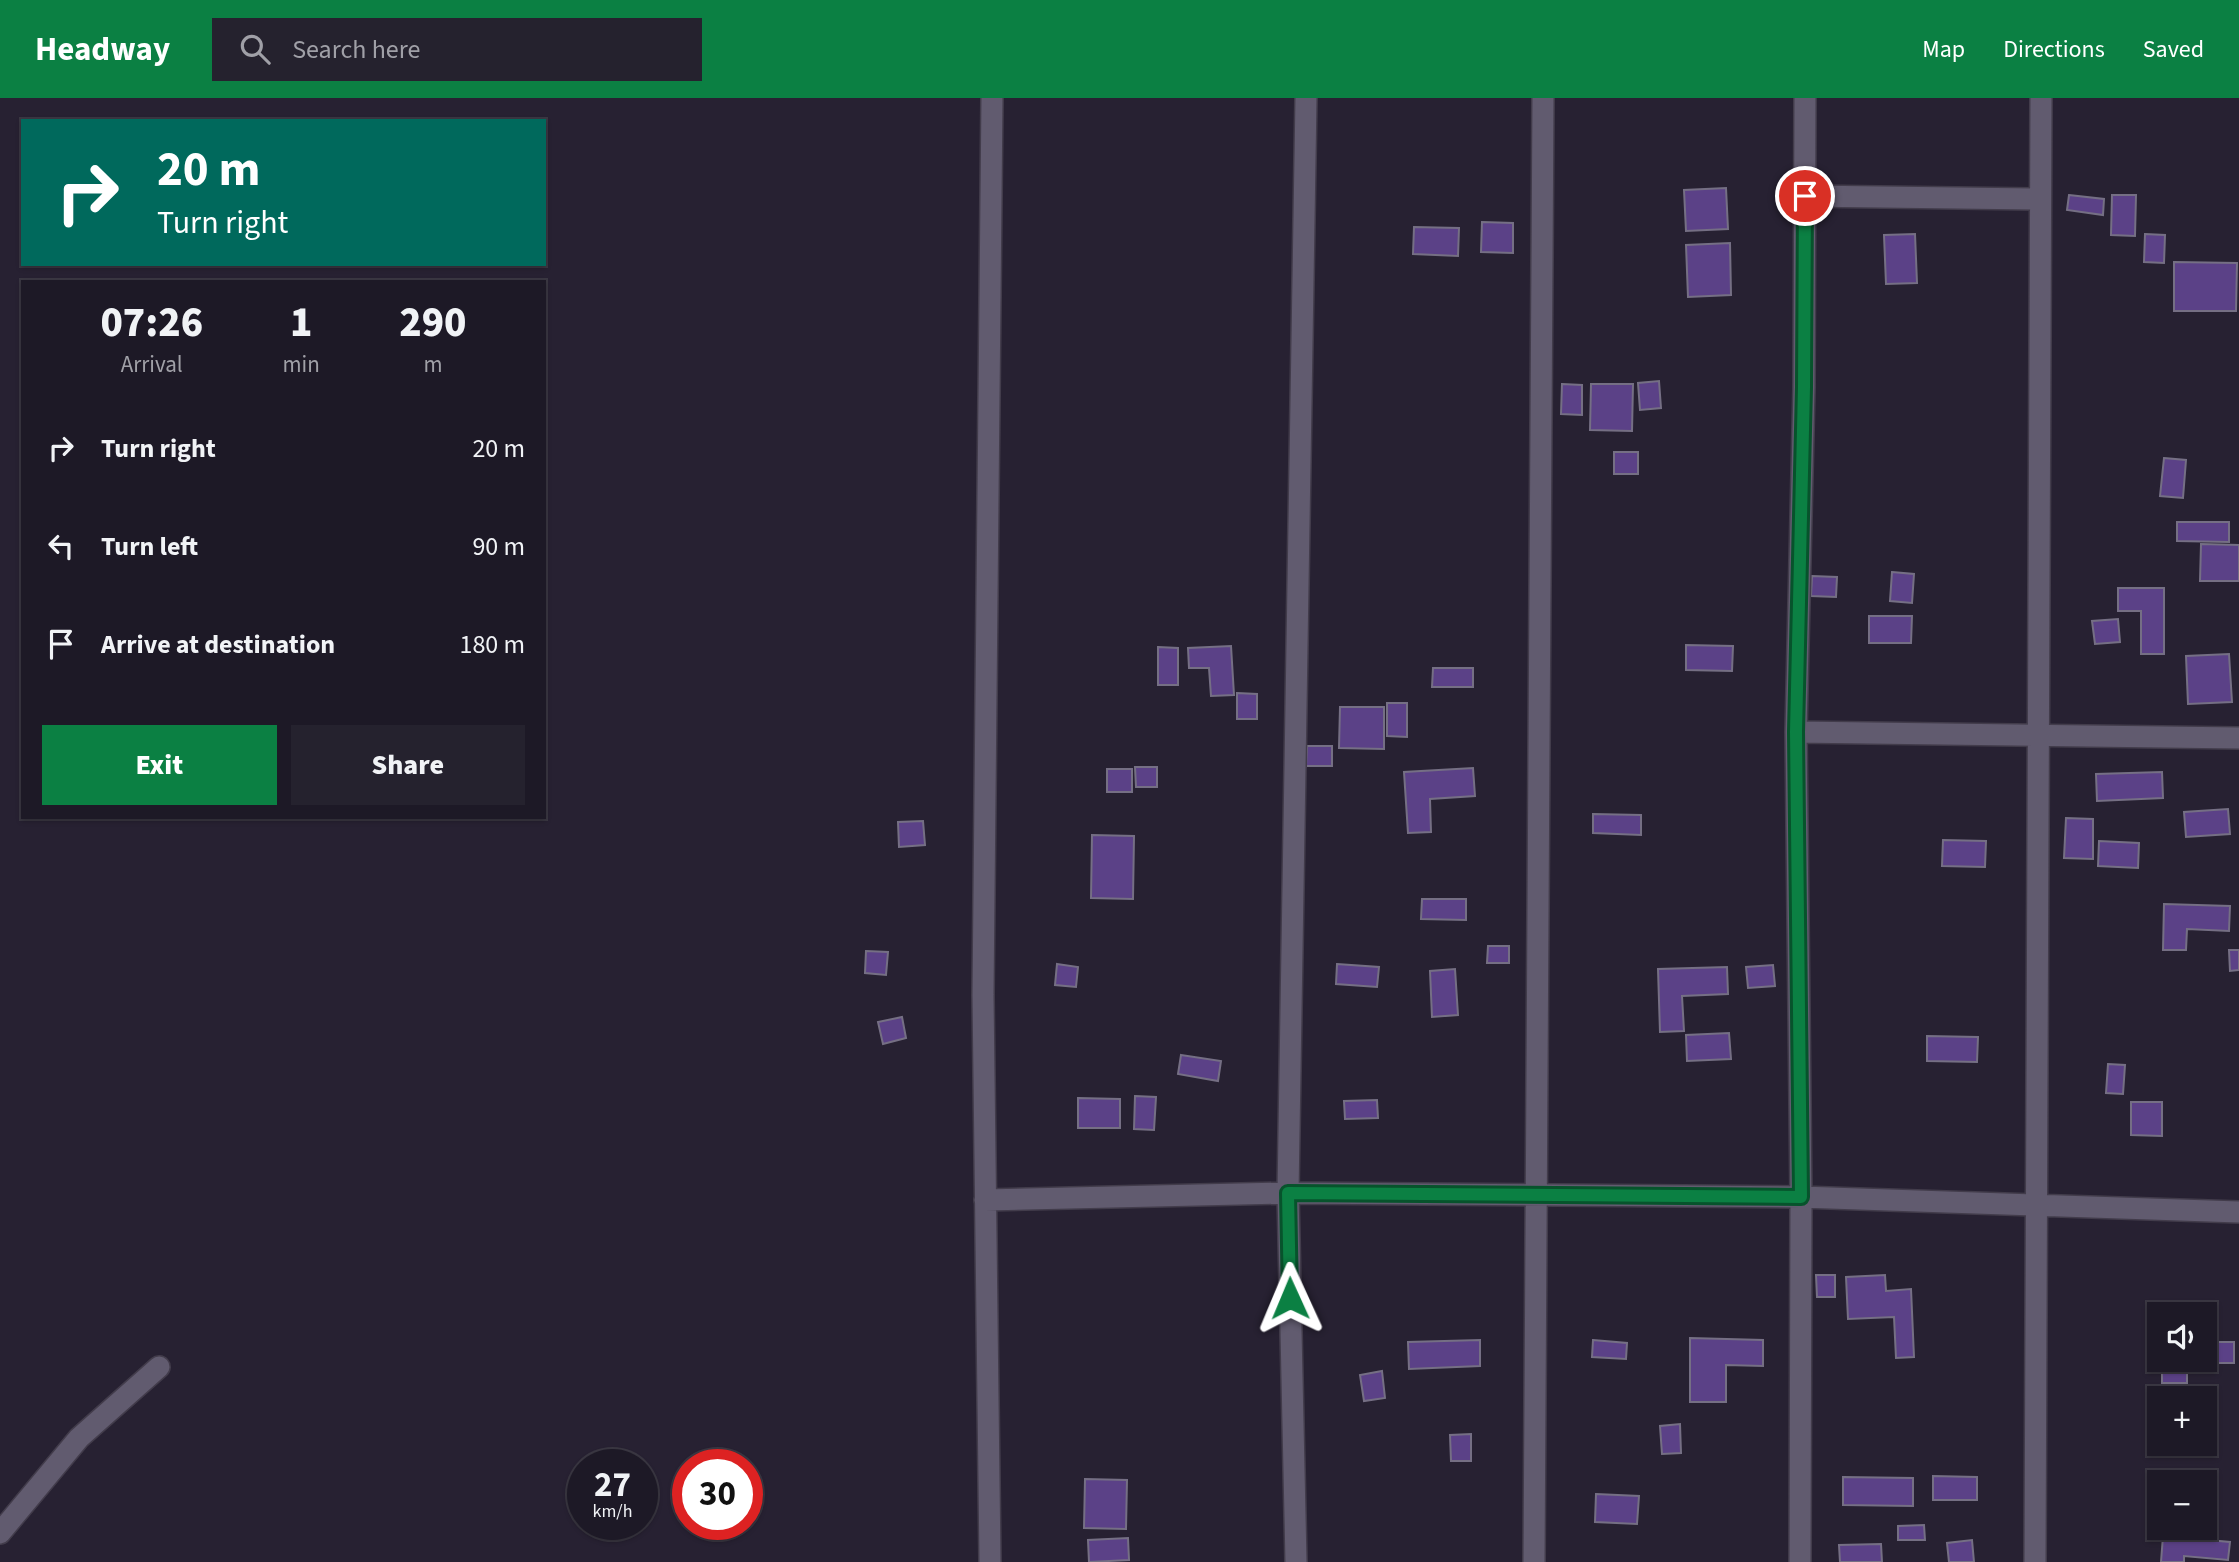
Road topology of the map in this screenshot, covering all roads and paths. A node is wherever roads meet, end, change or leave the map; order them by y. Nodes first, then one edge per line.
1 (992, 98) edge
2 (1306, 98) edge
3 (1543, 98) edge
4 (1805, 98) edge
5 (2041, 98) edge
6 (1805, 196) junction
7 (2040, 199) junction
8 (1796, 732) junction
9 (2039, 736) junction
10 (2239, 738) edge
11 (1288, 1193) junction
12 (1535, 1196) junction
13 (1801, 1197) junction
14 (985, 1200) junction
15 (2037, 1206) junction
16 (2239, 1212) edge
17 (159, 1367) dead end
18 (0, 1533) edge
19 (990, 1562) edge
20 (1296, 1562) edge
21 (1534, 1562) edge
22 (1800, 1562) edge
23 (2035, 1562) edge

1 - 14 street
2 - 11 street
3 - 12 street
4 - 6 street
5 - 7 street
6 - 7 street
6 - 8 street
7 - 9 street
8 - 9 street
8 - 13 street
9 - 10 street
9 - 15 street
11 - 12 street
11 - 14 street
11 - 20 street
12 - 13 street
12 - 21 street
13 - 15 street
13 - 22 street
14 - 19 street
15 - 16 street
15 - 23 street
17 - 18 street

